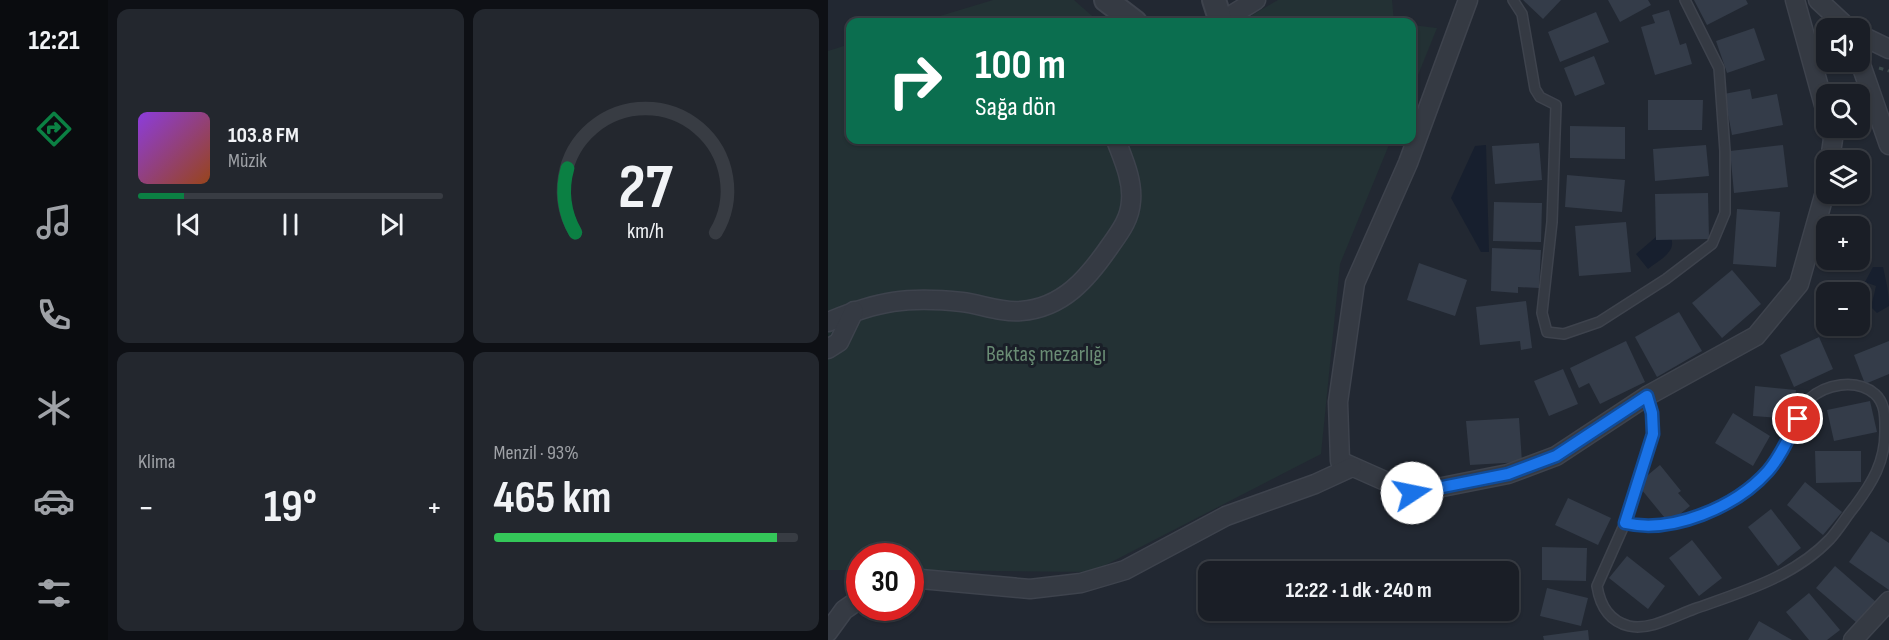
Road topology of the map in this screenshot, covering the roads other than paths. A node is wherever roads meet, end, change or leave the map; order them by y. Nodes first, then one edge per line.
1 (1106, 0) edge
2 (1256, 0) edge
3 (1468, 0) edge
4 (1514, 0) edge
5 (1685, 0) edge
6 (1795, 0) edge
7 (1818, 0) edge
8 (1218, 9) edge
9 (1126, 18) edge
10 (1837, 18) edge
11 (1870, 40) edge
12 (1889, 49) edge
13 (1863, 72) edge
14 (1818, 84) edge
15 (1416, 139) edge
16 (1117, 144) edge
17 (1414, 144) edge
18 (1889, 145) edge
19 (1822, 204) edge
20 (854, 311) junction
21 (828, 322) edge
22 (828, 348) edge
23 (1647, 396) junction
24 (1352, 467) junction
25 (1625, 523) junction
26 (924, 579) edge
27 (1889, 601) edge
28 (846, 609) edge
29 (828, 632) edge
30 (1853, 640) edge

1 - 9 street
2 - 8 street
3 - 15 street
4 - 5 lane
6 - 14 street
7 - 10 street
11 - 12 street
13 - 18 street
16 - 20 street
17 - 24 street
19 - 23 street
20 - 21 street
20 - 22 street
23 - 24 street
23 - 25 lane
24 - 26 street
25 - 25 lane
27 - 30 street
28 - 29 street

